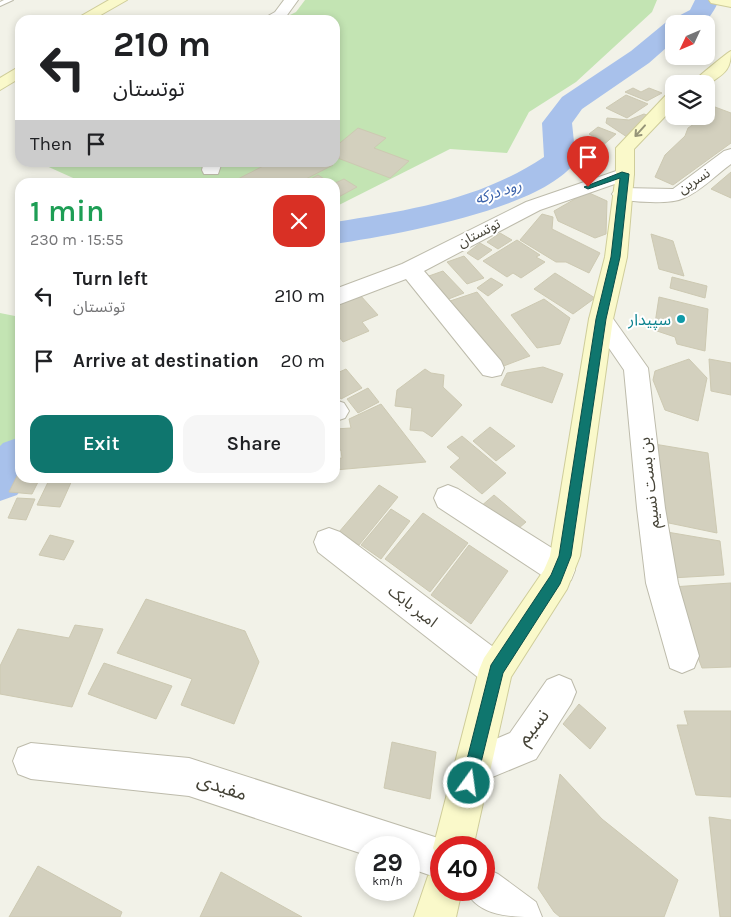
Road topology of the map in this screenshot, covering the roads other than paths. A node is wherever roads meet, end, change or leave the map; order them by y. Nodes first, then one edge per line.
1 (10, 0) edge
2 (120, 0) edge
3 (137, 0) edge
4 (291, 0) edge
5 (716, 0) edge
6 (730, 1) edge
7 (0, 4) edge
8 (91, 15) edge
9 (108, 15) edge
10 (280, 15) edge
11 (731, 56) edge
12 (15, 61) edge
13 (0, 71) edge
14 (15, 75) edge
15 (711, 75) edge
16 (0, 85) edge
17 (665, 106) edge
18 (666, 125) edge
19 (731, 156) edge
20 (624, 184) junction
21 (410, 269) junction
22 (340, 296) edge
23 (601, 319) junction
24 (492, 368) dead end
25 (448, 498) dead end
26 (330, 542) dead end
27 (560, 570) junction
28 (682, 656) dead end
29 (496, 670) junction
30 (559, 692) dead end
31 (32, 761) dead end
32 (472, 767) junction
33 (369, 836) edge
34 (456, 836) edge
35 (495, 896) edge
36 (440, 901) edge
37 (436, 917) edge
38 (522, 917) edge

1 - 7 lane
2 - 8 street
3 - 9 street
4 - 10 street
5 - 6 street
11 - 15 street
12 - 13 street
14 - 16 street
17 -> 20 street
18 - 20 street
19 - 20 street, نسرین
20 - 21 street, توتستان
20 - 23 street
21 - 22 street, توتستان
21 - 24 street
23 - 27 street
23 - 28 street, بن بست نسیم
25 - 27 street
26 - 29 street, امیر بابک
27 - 29 street
29 - 32 street
30 - 32 street, نسیم
31 - 33 street, مفیدی
32 - 34 street
35 - 38 street
36 - 37 street

